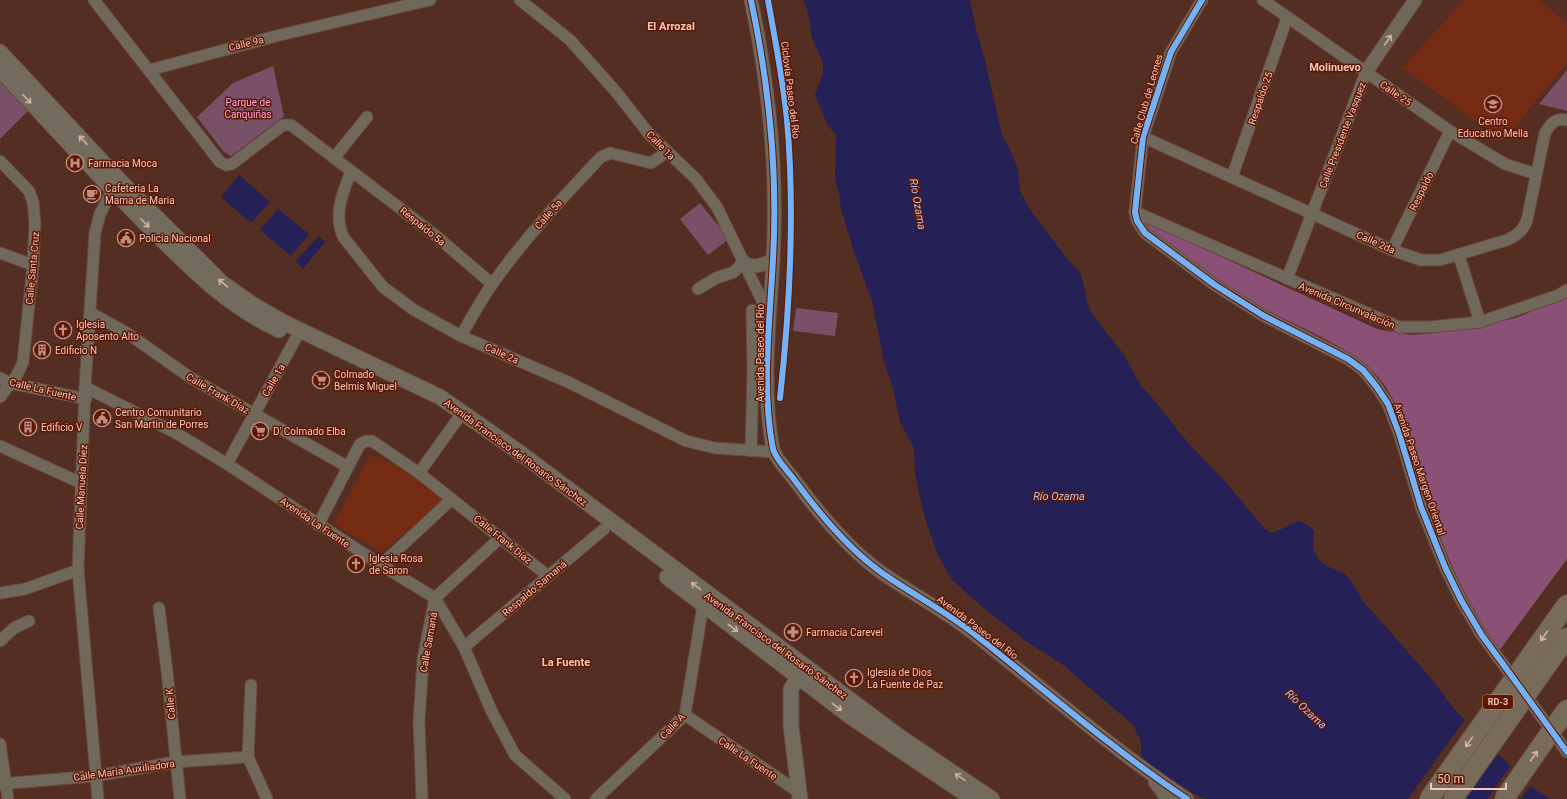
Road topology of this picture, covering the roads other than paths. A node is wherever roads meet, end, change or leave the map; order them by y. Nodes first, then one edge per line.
1 (94, 0) edge
2 (430, 0) edge
3 (520, 0) edge
4 (751, 0) edge
5 (1202, 0) edge
6 (1263, 0) edge
7 (1415, 0) edge
8 (1287, 18) junction
9 (0, 52) edge
10 (150, 70) junction
11 (0, 72) edge
12 (1366, 72) junction
13 (366, 117) dead end
14 (1567, 120) edge
15 (1450, 131) junction
16 (1143, 137) junction
17 (667, 152) junction
18 (334, 158) junction
19 (0, 160) edge
20 (351, 172) junction
21 (1536, 174) junction
22 (1232, 177) junction
23 (115, 184) junction
24 (1135, 212) junction
25 (1312, 213) junction
26 (1392, 250) junction
27 (0, 253) edge
28 (1459, 256) junction
29 (773, 260) junction
30 (743, 262) junction
31 (33, 265) junction
32 (1287, 279) junction
33 (492, 284) junction
34 (698, 289) dead end
35 (1567, 290) edge
36 (752, 310) dead end
37 (91, 313) junction
38 (769, 315) junction
39 (1480, 322) junction
40 (461, 336) junction
41 (296, 338) junction
42 (0, 378) edge
43 (10, 383) junction
44 (85, 387) junction
45 (0, 397) edge
46 (86, 399) junction
47 (253, 413) junction
48 (457, 420) junction
49 (0, 446) edge
50 (751, 450) junction
51 (774, 452) junction
52 (227, 464) junction
53 (348, 467) junction
54 (419, 473) junction
55 (81, 483) junction
56 (452, 499) junction
57 (318, 525) junction
58 (604, 529) junction
59 (501, 537) junction
60 (380, 565) junction
61 (78, 570) junction
62 (548, 576) junction
63 (0, 593) edge
64 (435, 598) junction
65 (1567, 604) edge
66 (703, 605) junction
67 (159, 608) dead end
68 (29, 621) dead end
69 (1567, 637) edge
70 (0, 641) edge
71 (464, 647) junction
72 (801, 672) junction
73 (251, 685) dead end
74 (1567, 709) edge
75 (685, 715) junction
76 (0, 744) edge
77 (1567, 752) edge
78 (248, 757) junction
79 (175, 762) junction
80 (1151, 775) junction
81 (95, 776) junction
82 (3, 783) edge
83 (804, 797) edge
84 (8, 799) edge
85 (98, 799) edge
86 (180, 799) edge
87 (267, 799) edge
88 (422, 799) edge
89 (565, 799) edge
90 (596, 799) edge
91 (973, 799) edge
92 (992, 799) edge
93 (1168, 799) edge
94 (1187, 799) edge
95 (1429, 799) edge
96 (1453, 799) edge
97 (1504, 799) edge

1 - 10 street
2 - 10 street, Calle 9a
3 - 17 street, Calle 1a
4 - 29 street, Avenida Paseo del Río
5 - 16 street, Calle Club de Leones
6 - 8 street, Calle 25
12 -> 7 street, Calle Presidente Vasquez
8 - 12 street, Calle 25
8 - 22 street, Respaldo 25
23 -> 9 main road, Avenida Francisco del Rosario Sánchez
10 - 18 street, Respaldo 5a
11 -> 23 main road, Avenida Francisco del Rosario Sánchez
12 - 15 street, Calle 25
12 - 25 street, Calle Presidente Vasquez
13 - 18 street
14 - 21 street, Calle 2da
15 - 21 street, Calle 25
15 - 26 street, Respaldo
16 - 22 street, Calle 2da
16 - 24 street, Calle Club de Leones
17 - 30 street, Calle 1a
17 - 33 street, Calle 5a
18 - 20 street, Respaldo 5a
19 - 31 street, Calle Santa Cruz
20 - 33 street, Respaldo 5a
20 - 40 street, Calle 2a
21 - 28 street, Calle 2da
22 - 25 street, Calle 2da
23 - 37 street, Calle Manuela Díez
23 -> 41 main road, Avenida Francisco del Rosario Sánchez
72 -> 23 main road, Avenida Francisco del Rosario Sánchez
24 - 32 street, Avenida Circunvalación
24 - 77 street, Avenida Paseo Margen Oriental
25 - 26 street, Calle 2da
25 - 32 street, Calle Presidente Vasquez
26 - 28 street, Calle 2da
27 - 31 street
28 - 39 street
29 - 30 street
29 - 38 street, Avenida Paseo del Río
30 - 34 street
30 - 38 street, Calle 1a
31 - 43 street, Calle Santa Cruz
32 - 39 street, Avenida Circunvalación
33 - 40 street, Calle 5a
35 - 39 street, Avenida Circunvalación
36 - 50 street
37 - 44 street, Calle Manuela Díez
37 - 47 street, Calle Frank Díaz
38 - 51 street, Avenida Paseo del Río
40 - 50 street, Calle 2a
41 - 47 street, Calle 1a
41 - 48 main road, Avenida Francisco del Rosario Sánchez
42 - 43 street, Calle La Fuente
43 - 45 street, Calle Santa Cruz
43 - 46 street, Calle La Fuente
44 - 46 street, Calle Manuela Díez
44 - 52 street, Avenida La Fuente
46 - 55 street, Calle Manuela Díez
47 - 52 street, Calle 1a
47 - 53 street, Calle Frank Díaz
48 - 54 street
48 - 58 main road, Avenida Francisco del Rosario Sánchez
49 - 55 street
50 - 51 street, Calle 2a
51 - 80 street, Avenida Paseo del Río
52 - 57 street, Avenida La Fuente
53 - 54 street, Calle Frank Díaz
53 - 57 street, Calle Frank Díaz
54 - 56 street, Calle Frank Díaz
55 - 61 street, Calle Manuela Díez
56 - 59 street, Calle Frank Díaz
56 - 60 street
57 - 60 street, Avenida La Fuente
58 - 62 street, Respaldo Samaná
58 - 66 main road, Avenida Francisco del Rosario Sánchez
59 - 62 street, Calle Frank Díaz
59 - 64 street, Calle Samaná
60 - 64 street, Avenida La Fuente
61 - 63 street
61 - 81 street, Calle Manuela Díez
62 - 71 street, Respaldo Samaná
64 - 71 street, Avenida La Fuente
64 - 88 street, Calle Samaná
65 -> 95 highway, RD-3, bridge
66 -> 72 main road, Avenida Francisco del Rosario Sánchez
66 - 75 street, Calle A
67 - 79 street, Calle K
68 - 70 street
69 - 96 highway, RD-3, bridge
71 - 89 street, Avenida La Fuente
72 - 83 main road
72 -> 91 main road, Avenida Francisco del Rosario Sánchez
92 -> 72 main road, Avenida Francisco del Rosario Sánchez
73 - 78 street
97 -> 74 highway, bridge
75 - 83 street, Calle La Fuente
75 - 90 street, Calle A
76 - 82 street
78 - 79 street, Calle María Auxiliadora
78 - 87 street
79 - 81 street, Calle María Auxiliadora
79 - 86 street, Calle K
80 - 93 street, Avenida Paseo del Río
80 - 94 street, Avenida Paseo del Río
81 - 82 street, Calle María Auxiliadora
81 - 85 street, Calle Manuela Díez
82 - 84 street

